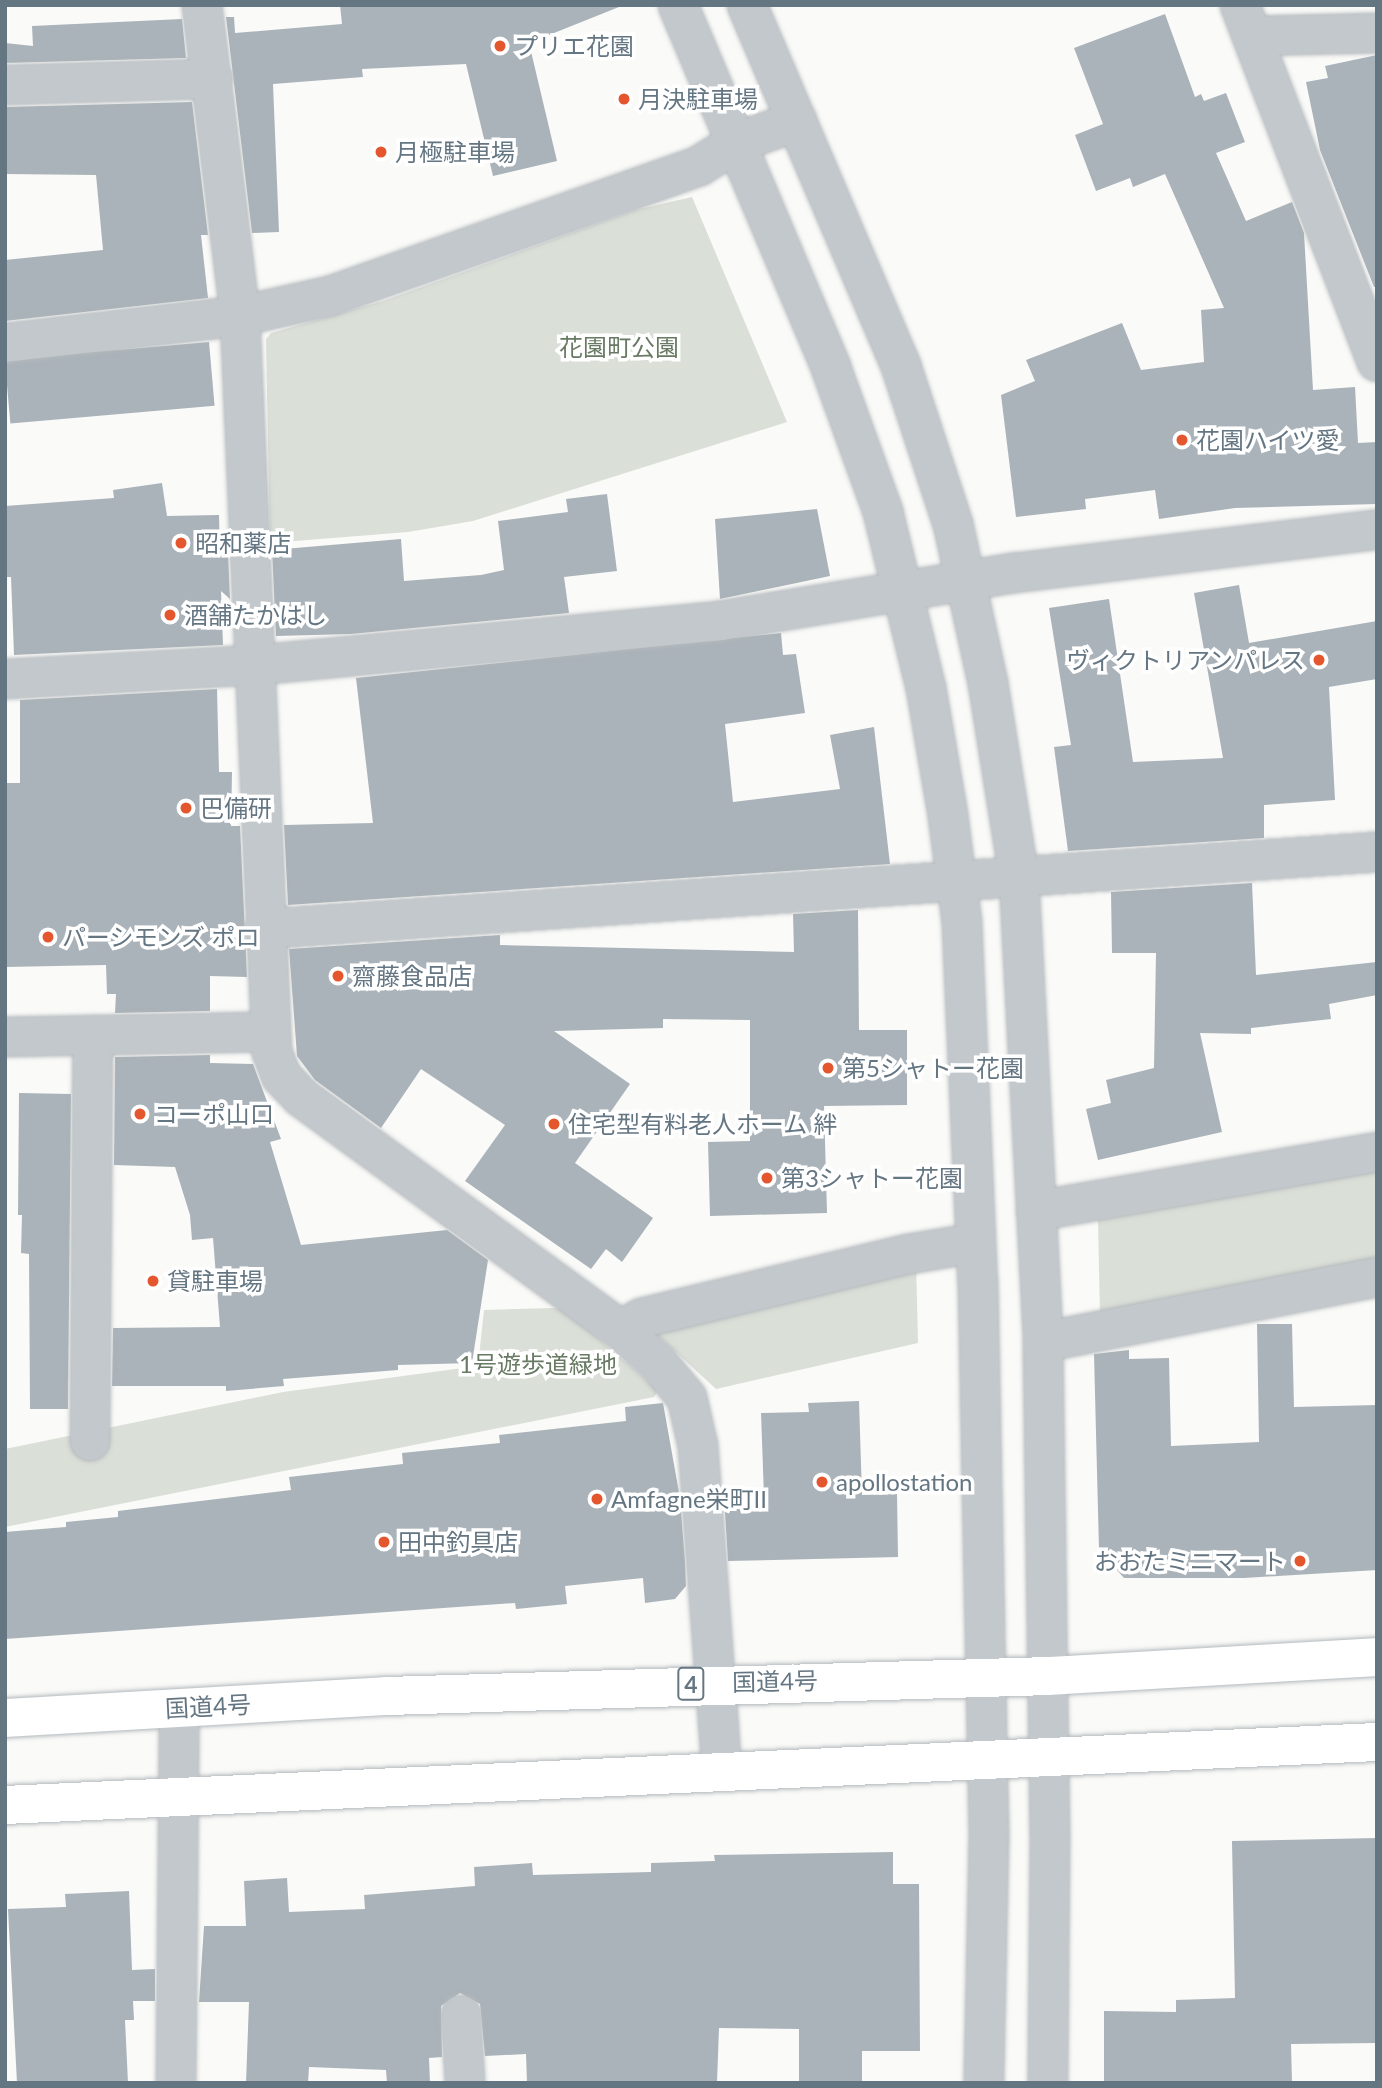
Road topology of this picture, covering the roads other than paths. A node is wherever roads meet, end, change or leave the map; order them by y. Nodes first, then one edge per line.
1 (202, 5) edge
2 (678, 5) edge
3 (747, 5) edge
4 (1246, 21) edge
5 (1377, 33) edge
6 (213, 79) junction
7 (5, 85) edge
8 (797, 121) junction
9 (736, 143) junction
10 (240, 316) junction
11 (5, 343) edge
12 (1377, 362) edge
13 (1377, 530) edge
14 (966, 580) junction
15 (905, 591) junction
16 (257, 665) junction
17 (5, 679) edge
18 (1377, 852) edge
19 (1018, 877) junction
20 (957, 884) junction
21 (264, 929) junction
22 (269, 1032) junction
23 (93, 1035) junction
24 (5, 1037) edge
25 (1377, 1152) edge
26 (1036, 1211) junction
27 (975, 1243) junction
28 (1377, 1277) edge
29 (621, 1331) junction
30 (1044, 1342) junction
31 (90, 1441) dead end
32 (1377, 1657) edge
33 (1048, 1675) junction
34 (986, 1677) junction
35 (719, 1682) junction
36 (179, 1708) junction
37 (5, 1718) edge
38 (1377, 1742) edge
39 (1049, 1755) junction
40 (988, 1757) junction
41 (722, 1769) junction
42 (178, 1796) junction
43 (5, 1805) edge
44 (461, 2015) dead end
45 (176, 2083) edge
46 (465, 2083) edge
47 (984, 2083) edge
48 (1048, 2083) edge

1 - 6 street
2 - 9 street
3 - 8 street
4 - 5 street
4 - 12 street
6 - 7 street
6 - 10 street
8 - 9 street
8 - 14 street
9 - 10 street
9 - 15 street
10 - 11 street
10 - 16 street
13 - 14 street
14 - 15 street
14 - 19 street
15 - 16 street
15 - 20 street
16 - 17 street
16 - 21 street
18 - 19 street
19 - 20 street
19 - 26 street
20 - 21 street
20 - 27 street
21 - 22 street
22 - 23 street
22 - 29 street
23 - 24 street
23 - 31 street
25 - 26 street
26 - 30 street
27 - 29 street
27 - 34 street
28 - 30 street
29 - 35 street
30 - 33 street
32 - 33 highway, 国道4号 / 4
33 - 34 highway, 国道4号 / 4
33 - 39 street
34 - 35 highway, 国道4号 / 4
34 - 40 street
35 - 36 highway, 国道4号 / 4
35 - 41 street
36 - 37 highway, 国道4号 / 4
36 - 42 street
38 - 39 highway
39 - 40 highway
39 - 48 street
40 - 41 highway
40 - 47 street
41 - 42 highway
42 - 43 highway
42 - 45 street
44 - 46 street

